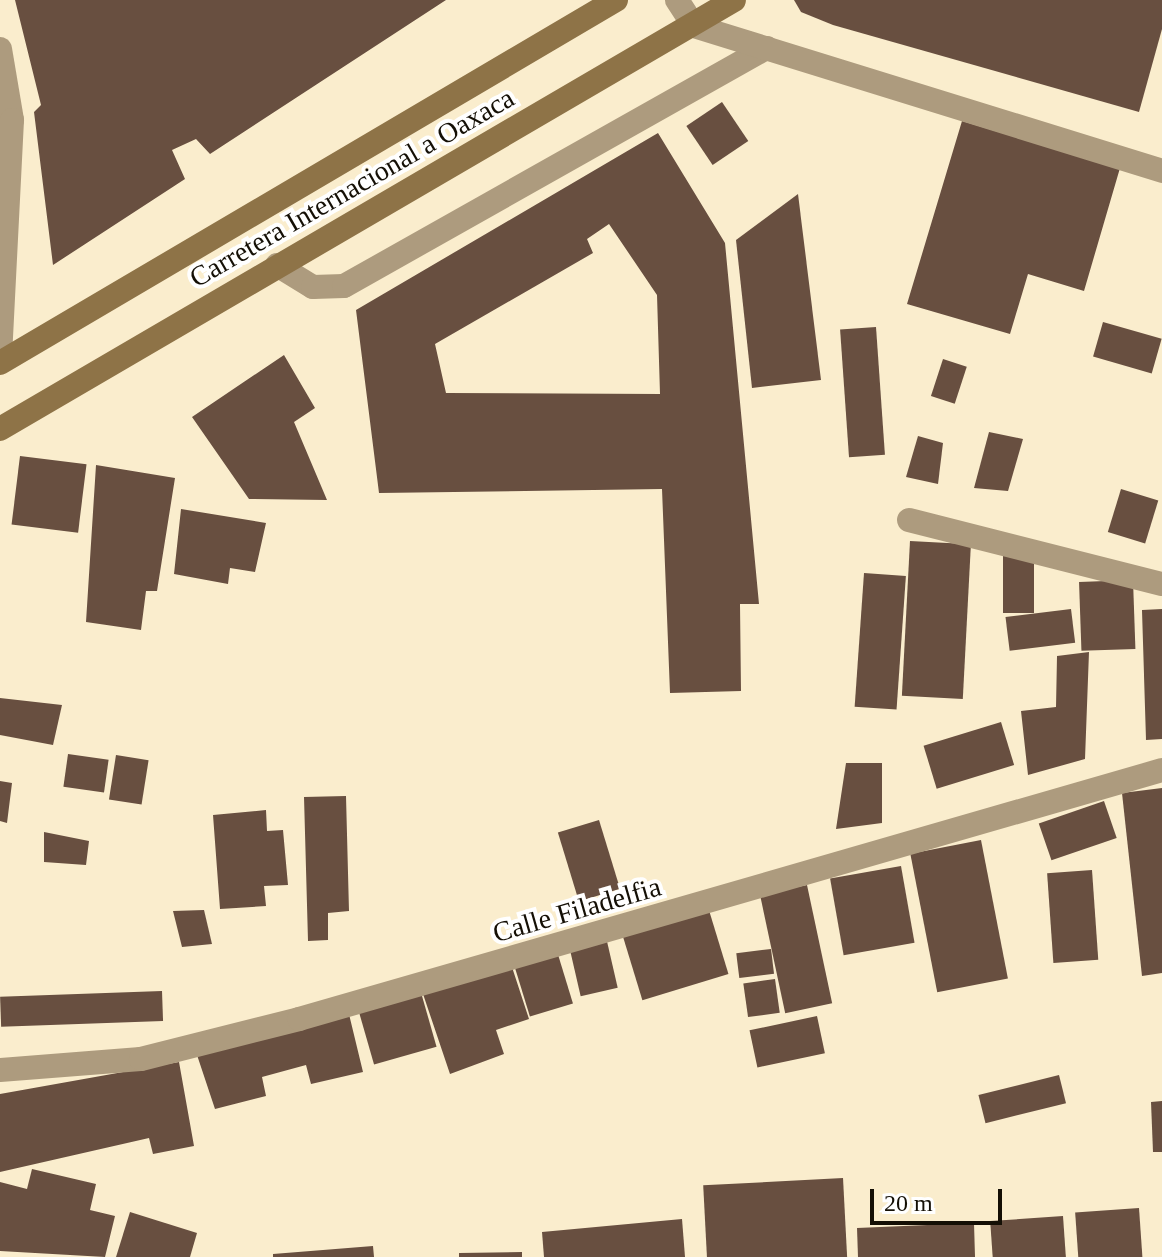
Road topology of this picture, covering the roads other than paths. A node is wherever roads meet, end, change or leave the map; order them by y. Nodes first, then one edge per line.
1 (616, 0) edge
2 (677, 0) edge
3 (734, 0) edge
4 (694, 26) junction
5 (767, 48) junction
6 (0, 49) edge
7 (1162, 171) edge
8 (277, 265) junction
9 (0, 362) edge
10 (0, 429) edge
11 (909, 520) dead end
12 (1162, 584) edge
13 (1162, 770) edge
14 (0, 1070) edge

1 - 9 street, Carretera Internacional a Oaxaca
2 - 4 street
3 - 4 street, Carretera Internacional a Oaxaca
4 - 5 street
4 - 8 street, Carretera Internacional a Oaxaca
5 - 7 street
5 - 8 street
6 - 9 street
8 - 10 street, Carretera Internacional a Oaxaca
11 - 12 street
13 - 14 street, Calle Filadelfia

